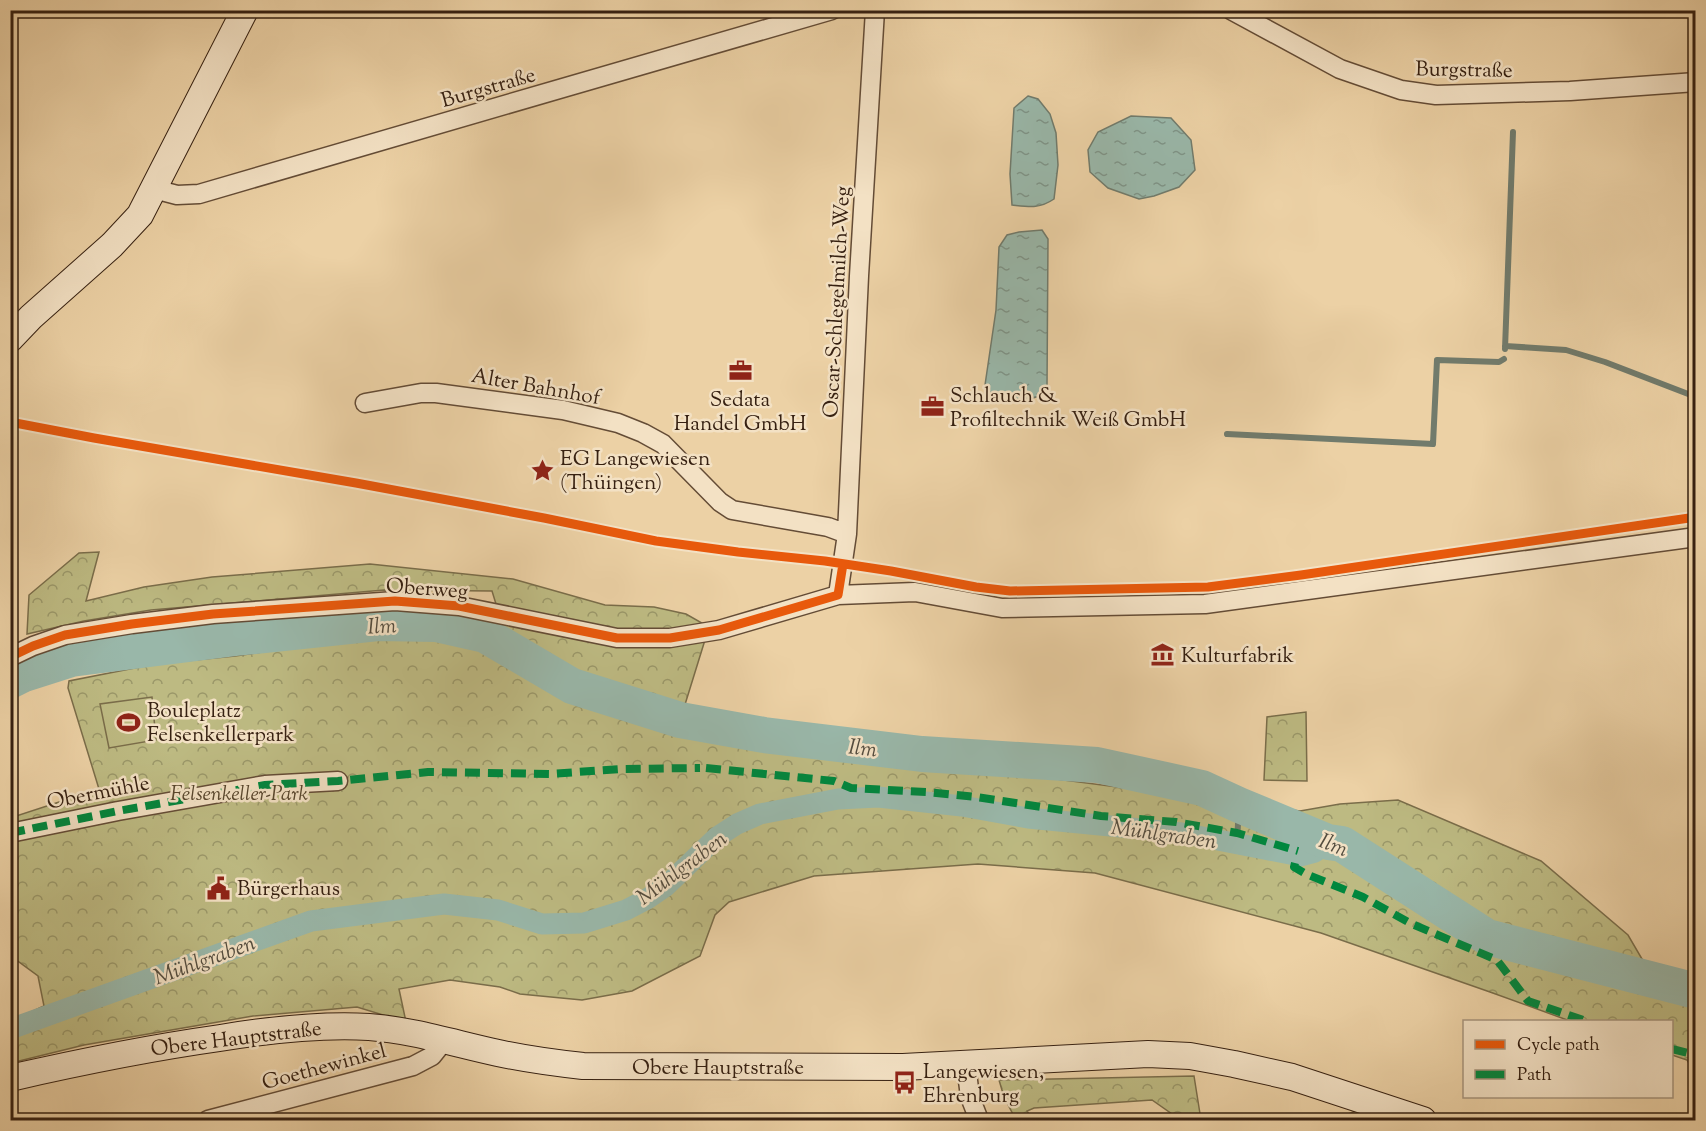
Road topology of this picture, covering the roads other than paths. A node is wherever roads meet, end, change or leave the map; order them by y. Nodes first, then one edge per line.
1 (245, 10) edge
2 (832, 10) edge
3 (875, 10) edge
4 (1231, 10) edge
5 (1695, 82) edge
6 (154, 189) junction
7 (11, 336) edge
8 (365, 404) dead end
9 (847, 534) junction
10 (1695, 537) edge
11 (838, 595) junction
12 (10, 657) edge
13 (338, 781) dead end
14 (10, 833) edge
15 (444, 1041) junction
16 (966, 1064) junction
17 (10, 1078) edge
18 (207, 1120) edge
19 (979, 1120) edge
20 (1423, 1120) edge

1 - 6 main road
2 - 6 street, Burgstraße
3 - 9 street, Oscar-Schlegelmilch-Weg
4 - 5 street, Burgstraße
6 - 7 main road
8 - 9 street, Alter Bahnhof
9 - 11 street, Oscar-Schlegelmilch-Weg
10 - 11 street, Oberweg
11 - 12 street, Oberweg
13 - 14 street, Obermühle
15 - 16 main road, Obere Hauptstraße
15 - 17 main road, Obere Hauptstraße
15 - 18 street, Goethewinkel
16 - 19 street
16 - 20 main road, Obere Hauptstraße

